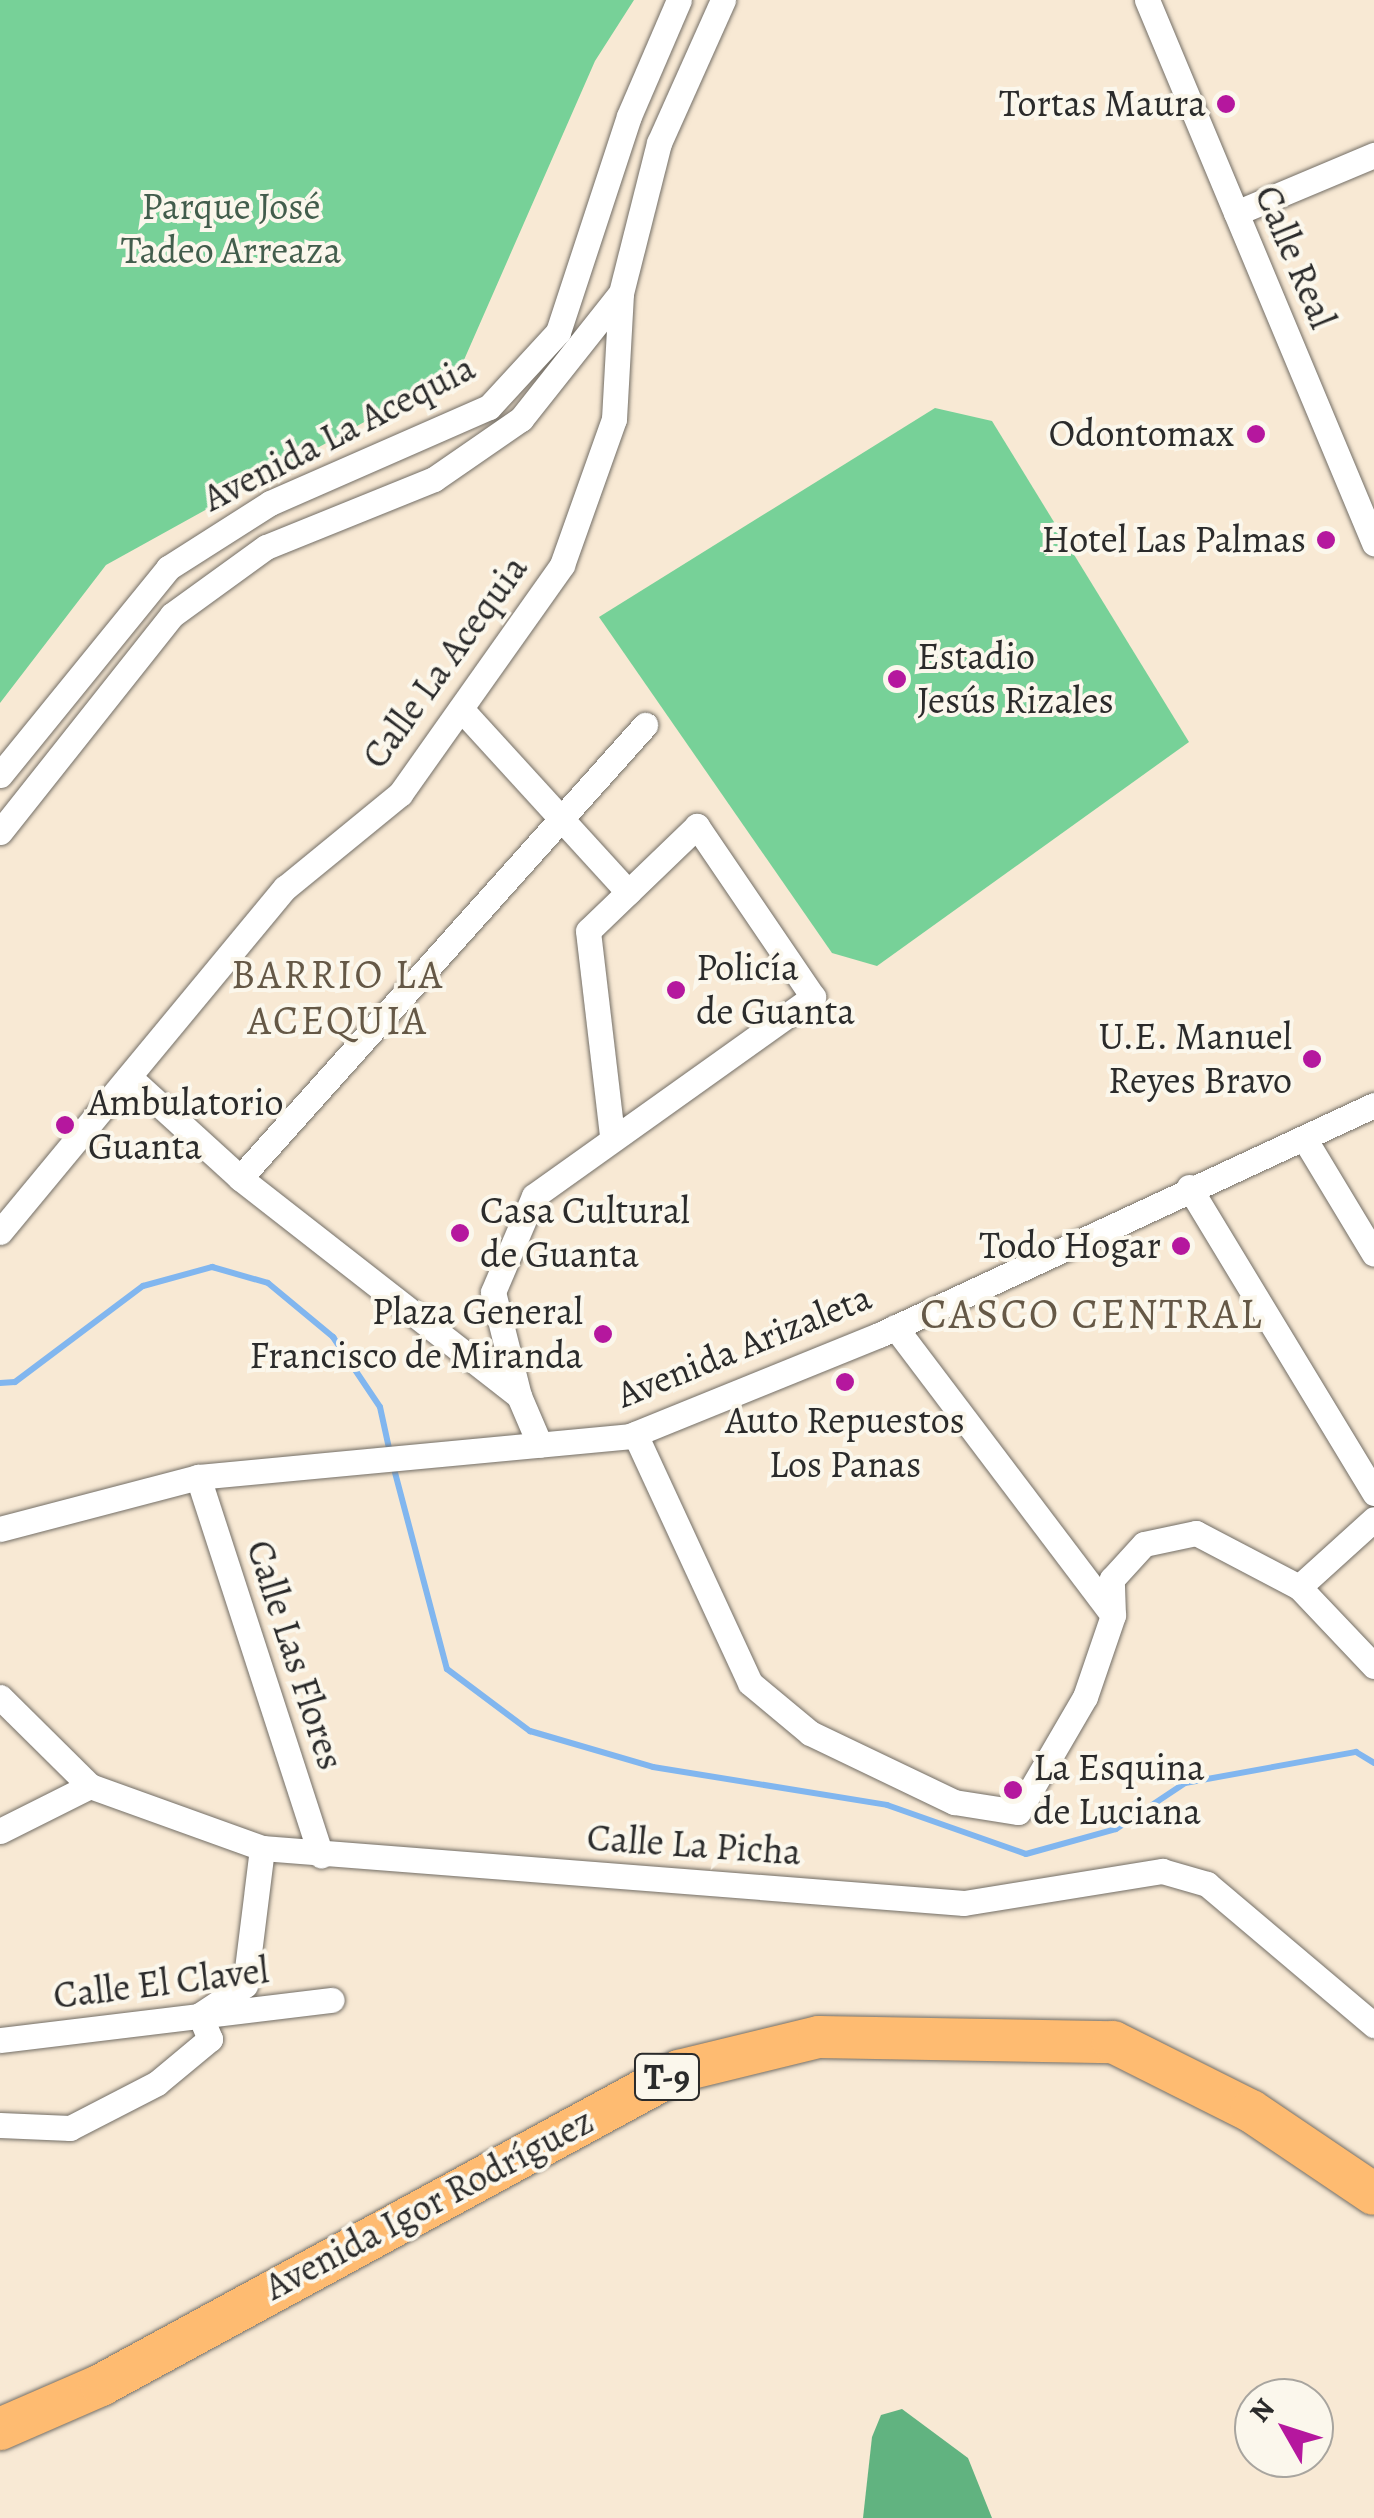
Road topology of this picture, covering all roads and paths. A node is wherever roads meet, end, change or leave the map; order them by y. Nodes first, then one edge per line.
1 (679, 0) edge
2 (722, 0) edge
3 (1147, 0) edge
4 (1374, 156) edge
5 (1236, 213) junction
6 (622, 293) junction
7 (1374, 543) edge
8 (461, 709) junction
9 (646, 725) dead end
10 (0, 775) edge
11 (561, 818) junction
12 (0, 832) edge
13 (628, 892) junction
14 (129, 1077) junction
15 (1374, 1105) edge
16 (612, 1135) junction
17 (1304, 1138) junction
18 (240, 1178) junction
19 (1189, 1187) junction
20 (0, 1232) edge
21 (1374, 1254) edge
22 (896, 1327) junction
23 (519, 1396) junction
24 (635, 1434) junction
25 (540, 1444) junction
26 (198, 1477) junction
27 (1374, 1493) edge
28 (1374, 1519) edge
29 (0, 1529) edge
30 (1298, 1588) junction
31 (1113, 1615) junction
32 (1374, 1666) edge
33 (0, 1697) edge
34 (90, 1786) junction
35 (0, 1830) edge
36 (262, 1848) junction
37 (321, 1856) junction
38 (332, 2000) dead end
39 (200, 2015) junction
40 (1374, 2026) edge
41 (0, 2040) edge
42 (0, 2125) edge
43 (1374, 2194) edge
44 (0, 2429) edge

1 - 10 street, Avenida La Acequia
2 - 6 street, Calle La Acequia
3 - 5 street, Calle Real
4 - 5 street
5 - 7 street, Calle Real
6 - 8 street, Calle La Acequia
6 - 12 street, Avenida La Acequia
8 - 11 street
8 - 14 street, Calle La Acequia
9 - 11 street
11 - 13 street
11 - 18 street
13 - 16 street
13 - 16 street
14 - 18 street
14 - 20 street, Calle La Acequia
15 - 17 street, Avenida Arizaleta
16 - 23 street
17 - 19 street, Avenida Arizaleta
17 - 21 street
18 - 23 street
19 - 22 street, Avenida Arizaleta
19 - 27 street
22 - 24 street, Avenida Arizaleta
22 - 31 street
23 - 25 street
24 - 25 street, Avenida Arizaleta
24 - 31 street
25 - 26 street, Avenida Arizaleta
26 - 29 street
26 - 37 street, Calle Las Flores
28 - 30 street
30 - 31 street
30 - 32 street
33 - 34 street, Calle La Picha
34 - 35 street
34 - 36 street, Calle La Picha
36 - 37 street, Calle La Picha
36 - 39 street
37 - 40 street, Calle La Picha
38 - 39 street, Calle El Clavel
39 - 41 street, Calle El Clavel
39 - 42 street
43 - 44 highway, Avenida Igor Rodríguez / T-9

